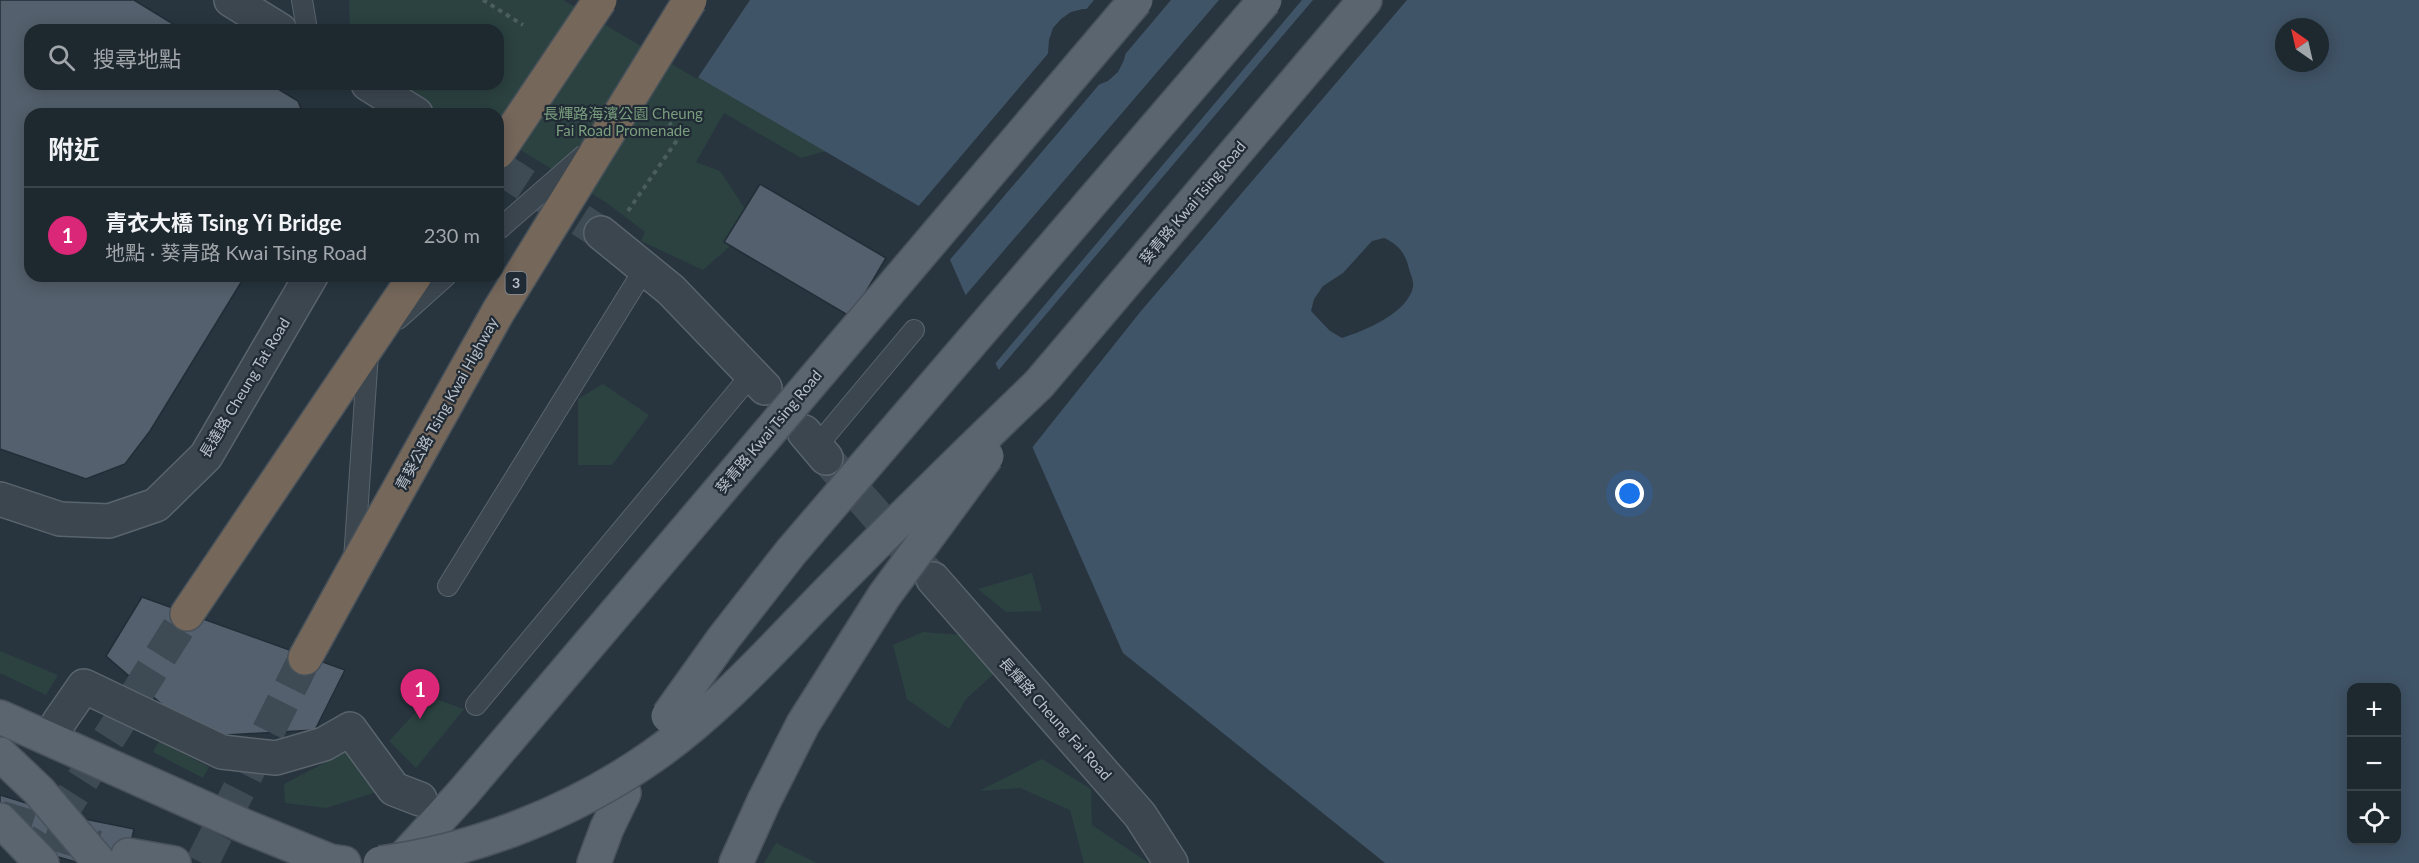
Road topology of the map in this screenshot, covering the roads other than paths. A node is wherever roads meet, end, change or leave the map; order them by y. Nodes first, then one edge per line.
1 (231, 0) edge
2 (302, 0) edge
3 (600, 0) edge
4 (690, 0) edge
5 (1136, 0) edge
6 (1265, 0) edge
7 (1365, 0) edge
8 (270, 24) edge
9 (306, 24) edge
10 (377, 90) edge
11 (403, 108) edge
12 (607, 134) junction
13 (504, 143) edge
14 (504, 225) edge
15 (601, 233) tunnel mouth
16 (645, 268) junction
17 (308, 282) edge
18 (411, 282) edge
19 (439, 282) edge
20 (914, 330) dead end
21 (369, 345) junction
22 (758, 381) joint
23 (1039, 384) junction
24 (816, 446) dead end
25 (0, 499) edge
26 (353, 571) junction
27 (933, 579) tunnel mouth
28 (448, 586) dead end
29 (187, 614) tunnel mouth
30 (305, 658) tunnel mouth
31 (476, 705) dead end
32 (668, 716) dead end
33 (0, 717) edge
34 (50, 738) junction
35 (0, 754) edge
36 (624, 793) dead end
37 (420, 799) dead end
38 (0, 819) edge
39 (406, 856) edge
40 (114, 859) edge
41 (42, 863) tunnel mouth
42 (174, 863) edge
43 (345, 863) edge
44 (380, 863) edge
45 (594, 863) edge
46 (736, 863) edge
47 (1171, 863) edge

1 - 8 street
2 - 9 lane
3 - 13 highway, bridge
4 - 12 highway, 青葵公路 Tsing Kwai Highway / 3, bridge
5 - 39 main road, 葵青路 Kwai Tsing Road, bridge
6 - 32 main road, bridge
7 - 23 main road, 葵青路 Kwai Tsing Road
10 - 11 street
12 - 14 lane, bridge
12 - 26 highway, 青葵公路 Tsing Kwai Highway / 3, bridge
15 - 16 street
16 - 22 street
16 - 28 lane
17 - 25 street, 長達路 Cheung Tat Road
18 - 21 highway
19 - 21 lane
20 - 24 lane
21 - 26 lane
21 - 29 highway
22 - 31 lane
23 - 44 main road, bridge
23 - 46 main road, 葵青路 Kwai Tsing Road, bridge
26 - 30 highway, 青葵公路 Tsing Kwai Highway / 3
27 - 47 street, 長輝路 Cheung Fai Road
33 - 34 main road
34 - 37 street
34 - 43 main road
35 - 40 main road
36 - 45 main road
38 - 41 main road
39 - 43 main road
40 - 42 main road

